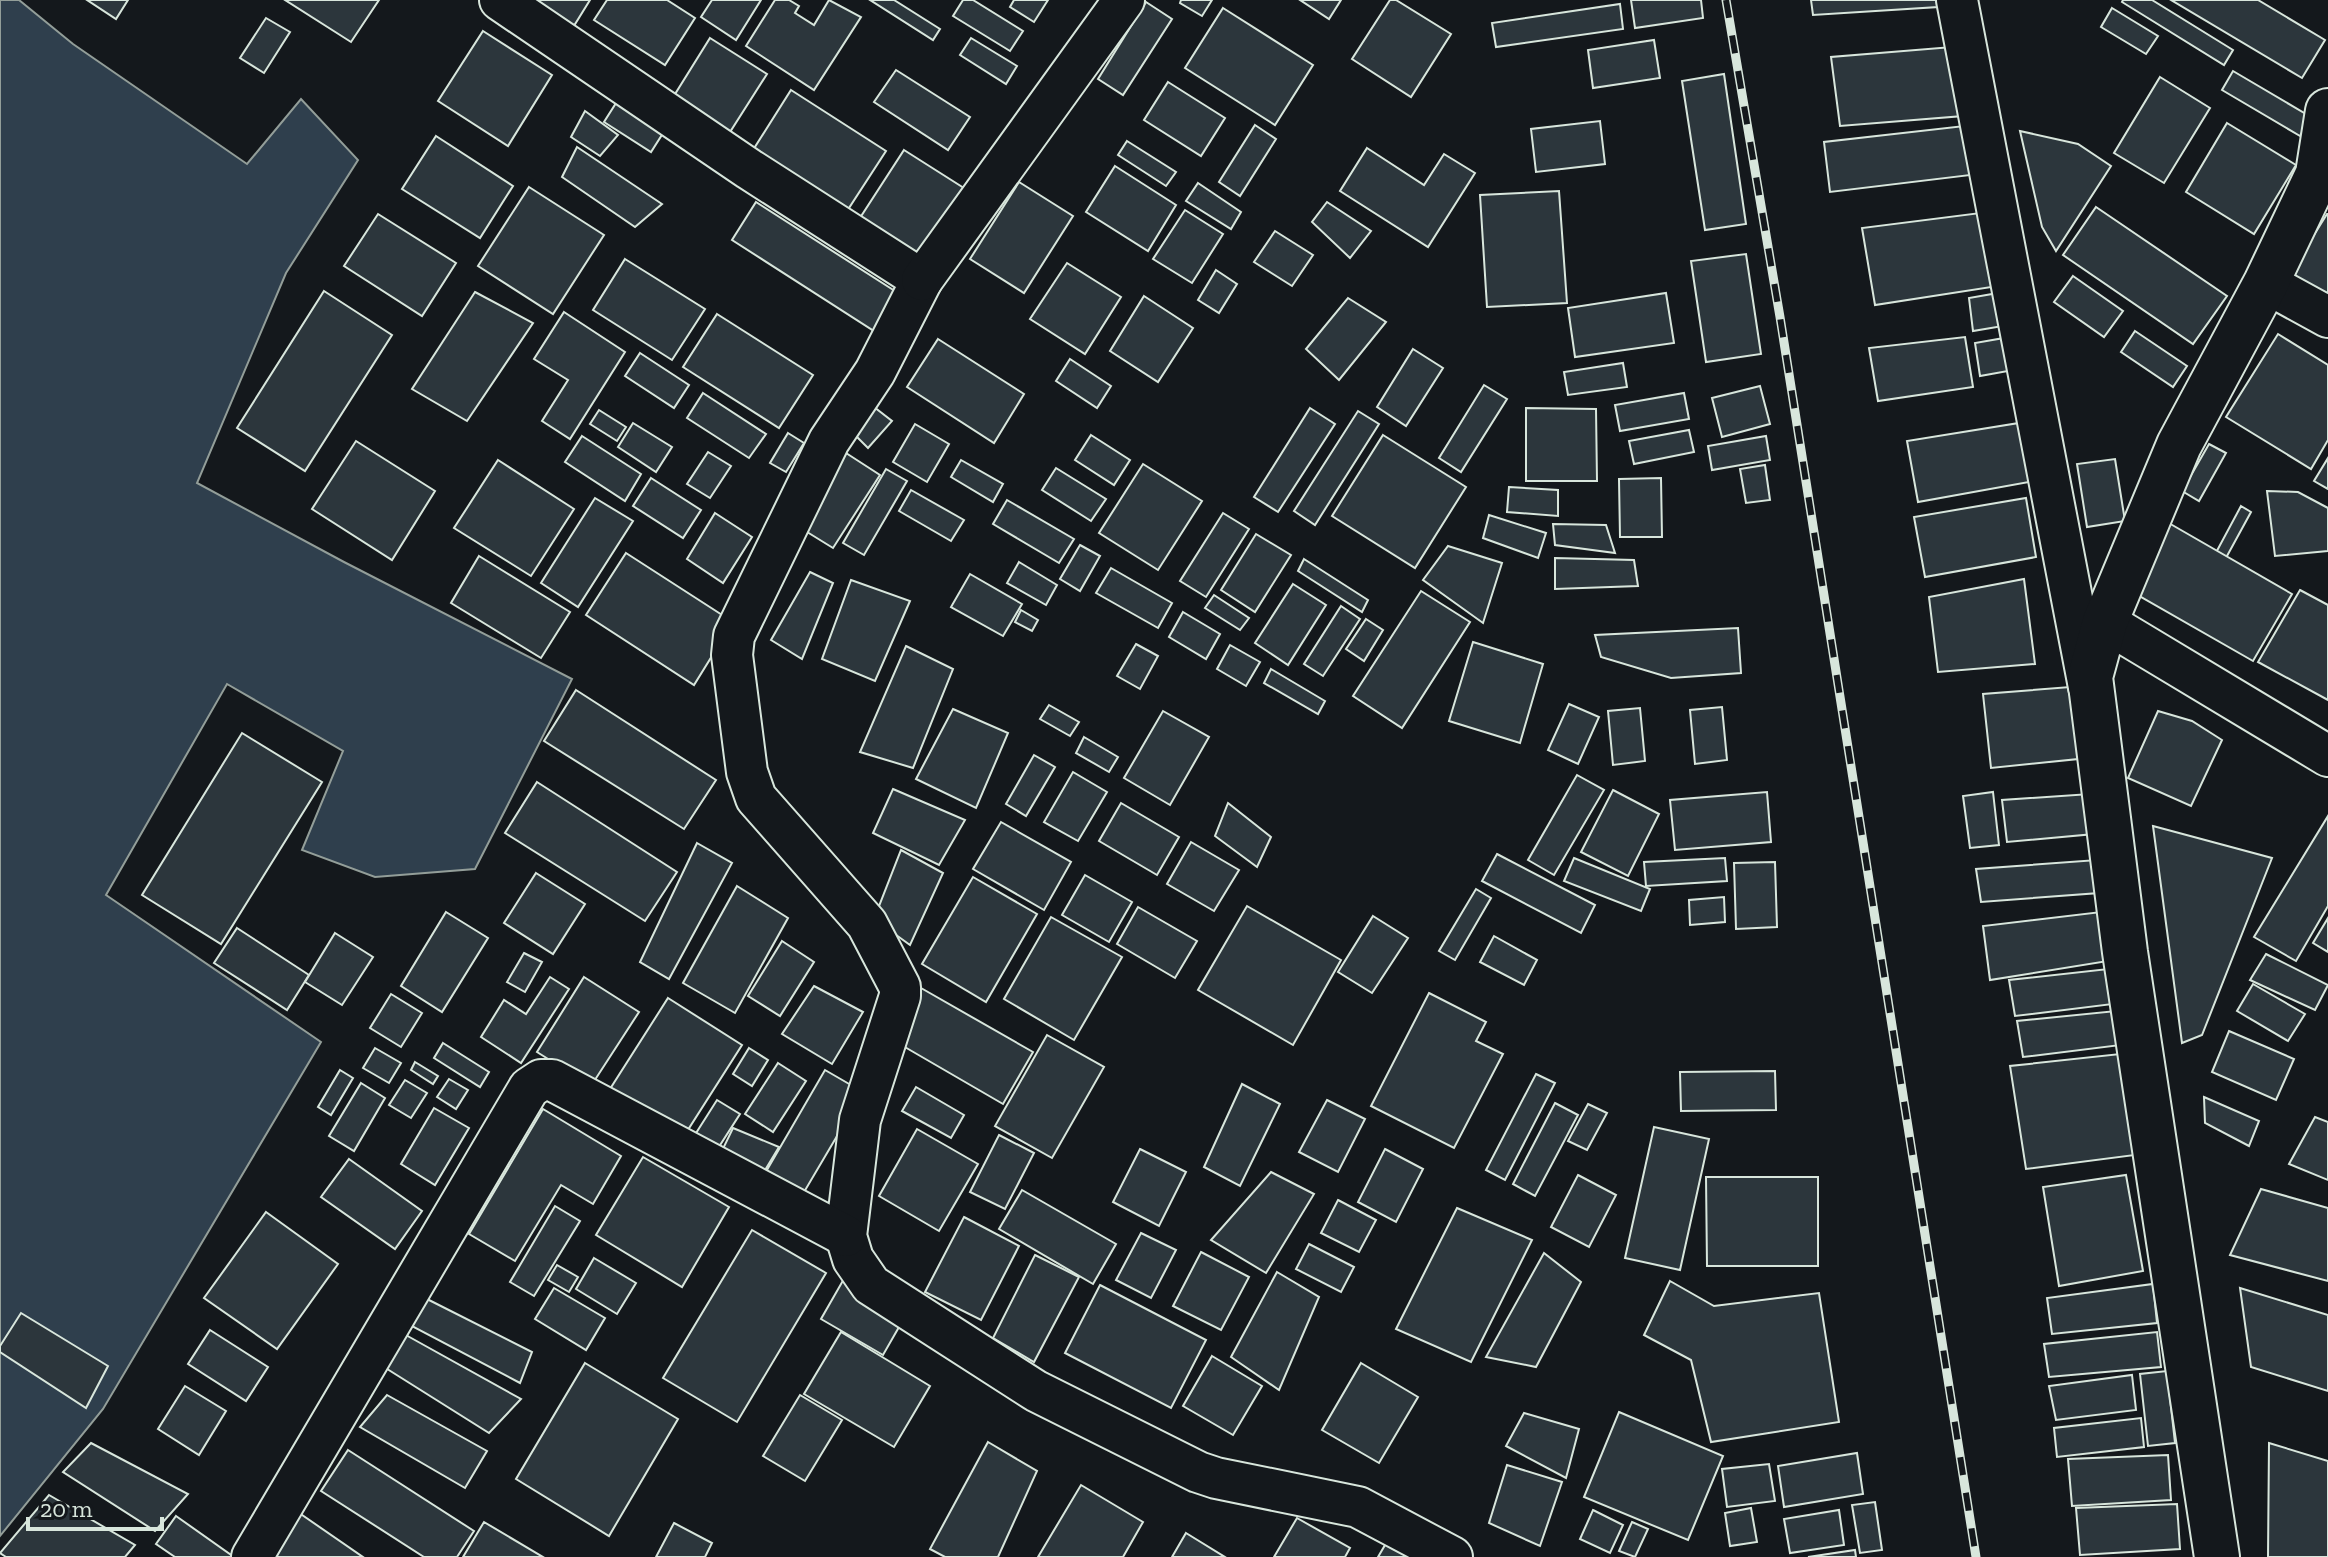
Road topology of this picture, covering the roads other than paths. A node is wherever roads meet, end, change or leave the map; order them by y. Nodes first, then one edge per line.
1 (500, 0) edge
2 (1124, 0) edge
3 (1957, 0) edge
4 (2328, 111) edge
5 (922, 280) junction
6 (2266, 283) junction
7 (2328, 317) edge
8 (2105, 622) junction
9 (2090, 696) junction
10 (2328, 756) edge
11 (846, 1236) junction
12 (252, 1557) edge
13 (1452, 1557) edge
14 (2217, 1557) edge

1 - 5 street
2 - 5 street
3 - 9 street
4 - 6 street
5 - 11 street
6 - 7 street
6 - 8 street
8 - 9 street
8 - 10 street
9 - 14 street
11 - 12 street
11 - 13 street

